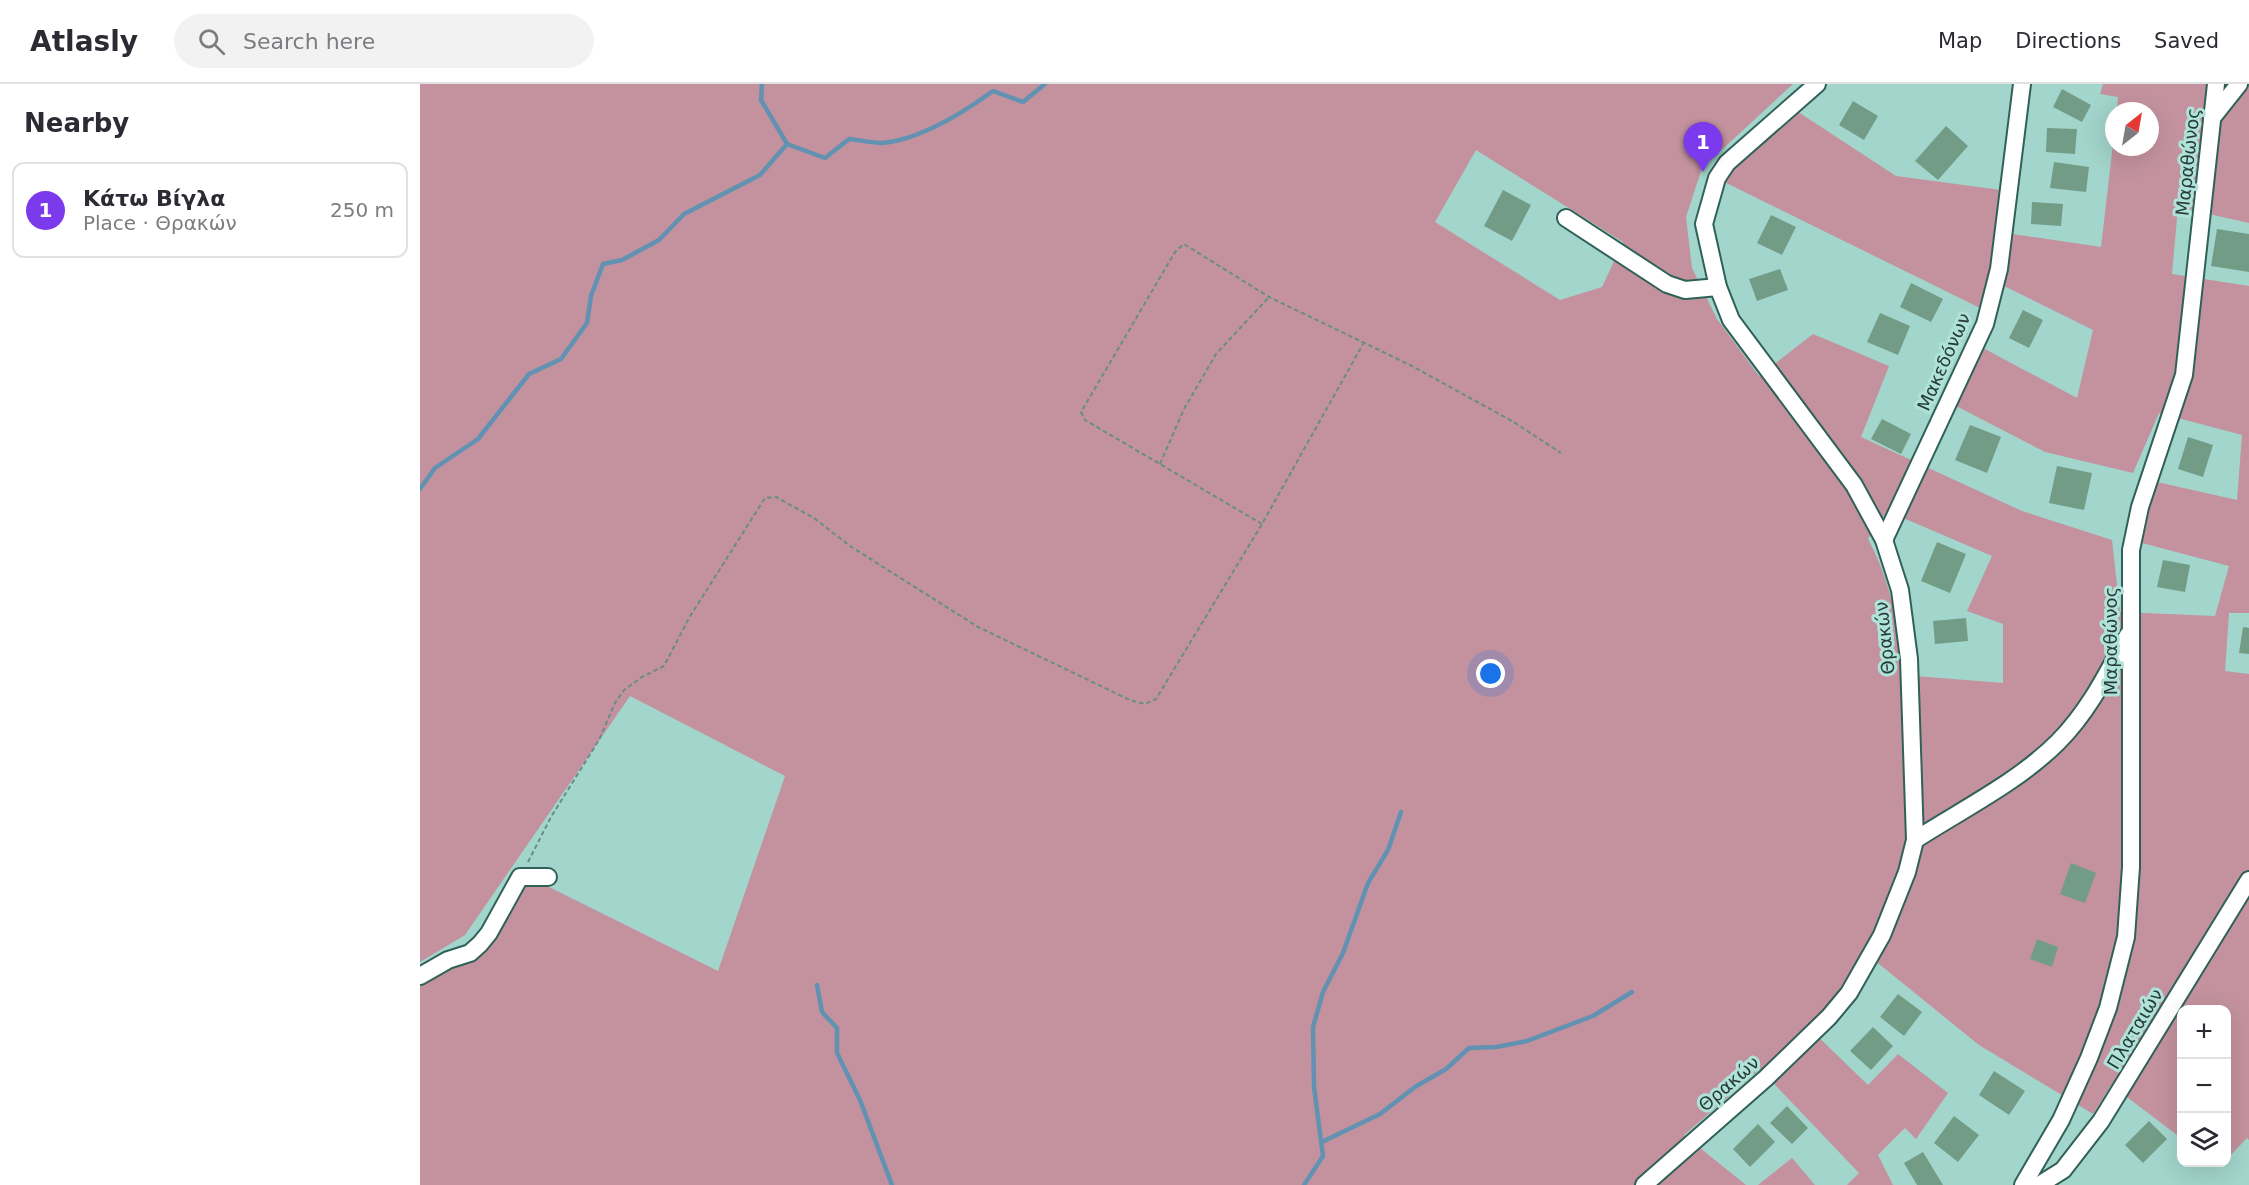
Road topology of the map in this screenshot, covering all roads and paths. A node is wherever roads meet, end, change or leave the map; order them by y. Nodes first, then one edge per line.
1 (1817, 84) edge
2 (2022, 84) edge
3 (2216, 84) edge
4 (2239, 84) edge
5 (2212, 117) junction
6 (1566, 218) dead end
7 (1718, 287) junction
8 (1269, 297) junction
9 (1363, 344) junction
10 (1561, 453) dead end
11 (1160, 464) junction
12 (1262, 524) junction
13 (1884, 540) junction
14 (2130, 631) junction
15 (1915, 840) junction
16 (548, 876) dead end
17 (520, 877) junction
18 (2249, 880) edge
19 (420, 976) edge
20 (1644, 1185) edge
21 (2023, 1185) edge
22 (2039, 1185) edge

1 - 7 street, Θρακών
2 - 13 street, Μακεδόνων
3 - 5 street, Μαραθώνος
4 - 5 street
5 - 14 street, Μαραθώνος
6 - 7 street
7 - 13 street, Θρακών
8 - 9 path
8 - 11 path
8 - 11 path
9 - 10 path
9 - 12 path
11 - 12 path
12 - 17 path
13 - 15 street, Θρακών
14 - 15 street
14 - 21 street, Μαραθώνος
15 - 20 street, Θρακών
16 - 17 street
17 - 19 street
18 - 22 street, Πλαταιών

